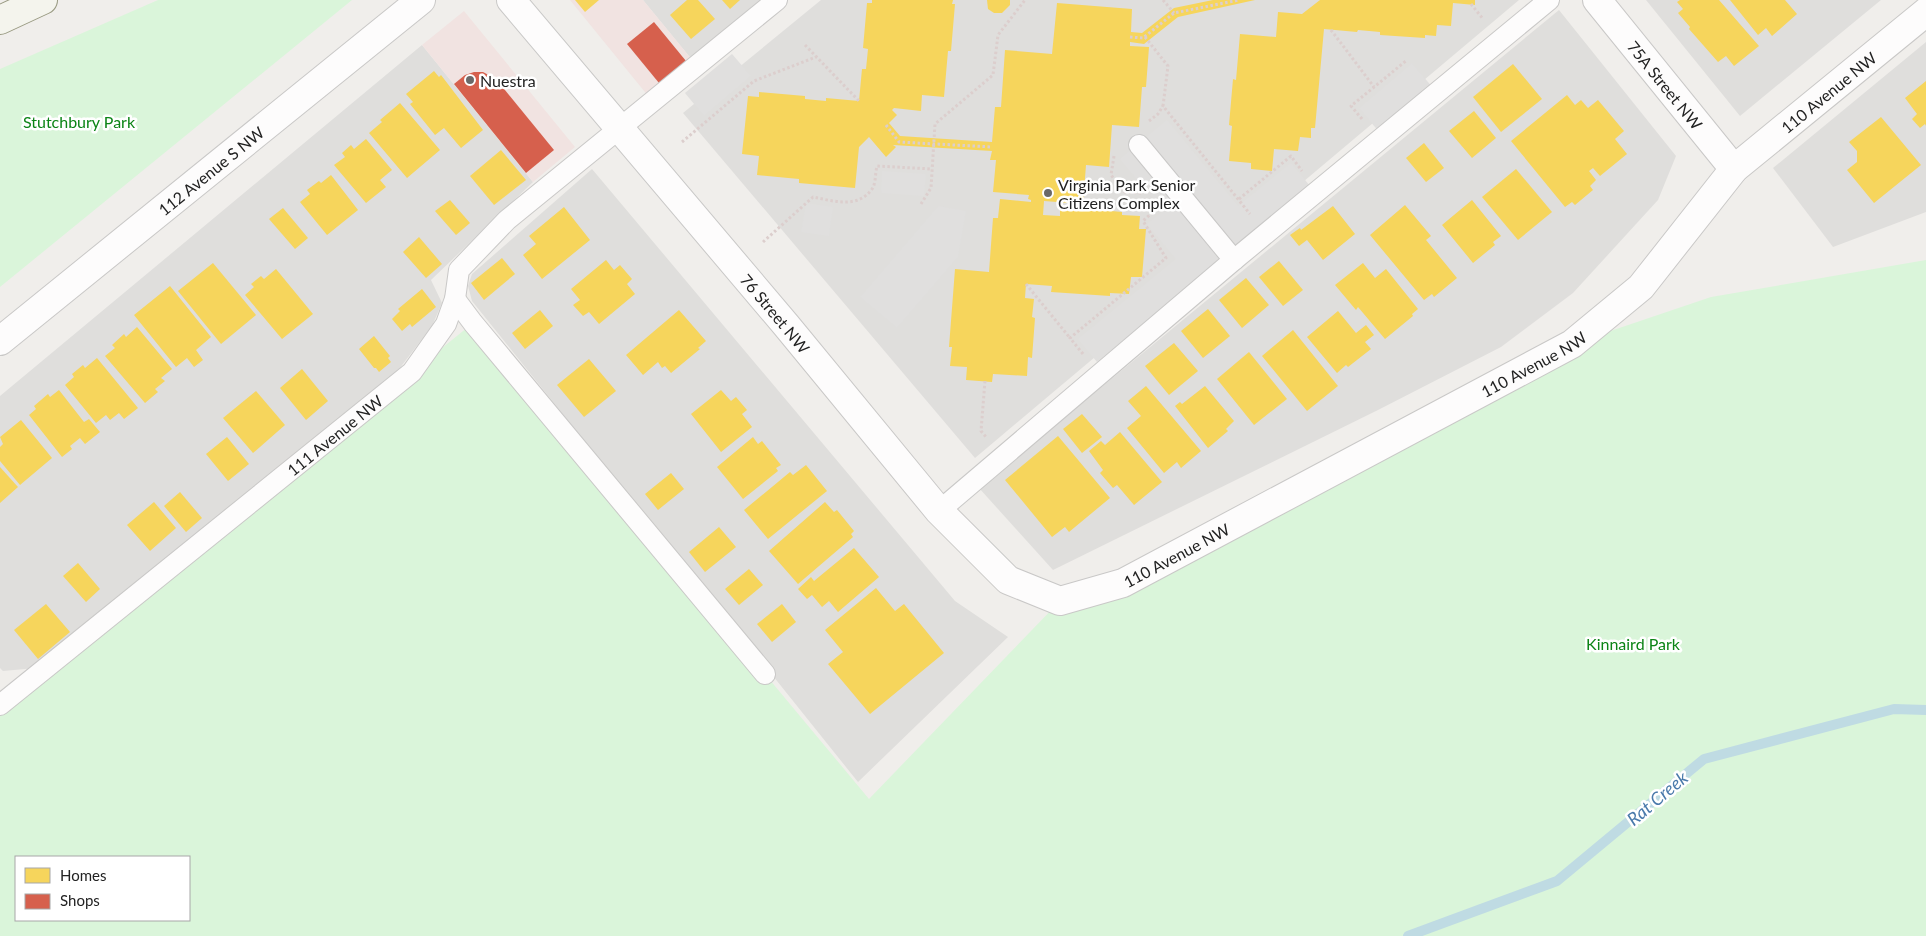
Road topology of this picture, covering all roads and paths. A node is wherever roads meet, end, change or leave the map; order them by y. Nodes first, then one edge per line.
1 (43, 0) edge
2 (421, 0) edge
3 (511, 0) edge
4 (778, 0) edge
5 (1026, 0) edge
6 (1163, 0) edge
7 (1239, 0) edge
8 (1549, 0) edge
9 (1597, 0) edge
10 (1926, 12) edge
11 (1174, 13) junction
12 (0, 20) edge
13 (1331, 30) dead end
14 (1130, 37) dead end
15 (1145, 37) junction
16 (805, 45) dead end
17 (816, 57) junction
18 (1407, 60) dead end
19 (1374, 87) junction
20 (859, 101) dead end
21 (1162, 106) junction
22 (886, 125) dead end
23 (621, 129) junction
24 (1141, 135) joint
25 (1380, 139) junction
26 (682, 142) dead end
27 (934, 144) junction
28 (992, 146) dead end
29 (1115, 150) dead end
30 (932, 169) junction
31 (1734, 169) junction
32 (1318, 190) junction
33 (1146, 198) dead end
34 (1239, 199) junction
35 (920, 204) dead end
36 (1152, 204) dead end
37 (1266, 234) junction
38 (763, 242) dead end
39 (1234, 260) junction
40 (1026, 284) dead end
41 (455, 299) junction
42 (1070, 338) junction
43 (0, 341) edge
44 (1099, 374) junction
45 (985, 381) dead end
46 (1004, 456) junction
47 (939, 511) junction
48 (1060, 601) joint
49 (765, 674) dead end
50 (0, 704) edge

1 - 12 main road
2 - 43 street, 112 Avenue S NW
3 - 23 street, 76 Street NW
4 - 23 lane, 111 Avenue NW
5 - 27 path
6 - 11 path
7 - 11 path
8 - 25 lane
9 - 31 street, 75A Street NW
10 - 31 street, 110 Avenue NW
11 - 15 path
13 - 19 path
14 - 15 path
15 - 21 path
16 - 17 path
17 - 20 path
17 - 26 path
18 - 19 path
19 - 25 path
21 - 24 path
21 - 34 path
22 - 27 path
23 - 41 lane, 111 Avenue NW
23 - 47 street, 76 Street NW
24 - 39 lane
25 - 32 lane
27 - 28 path
27 - 30 path
29 - 33 path
30 - 35 path
30 - 38 path
31 - 48 street, 110 Avenue NW
32 - 34 path
32 - 37 lane
34 - 37 path
36 - 42 path
37 - 39 lane
39 - 44 lane
40 - 42 path
41 - 49 lane
41 - 50 lane, 111 Avenue NW
42 - 44 path
44 - 46 lane
45 - 46 path
46 - 47 lane
47 - 48 street, 76 Street NW

